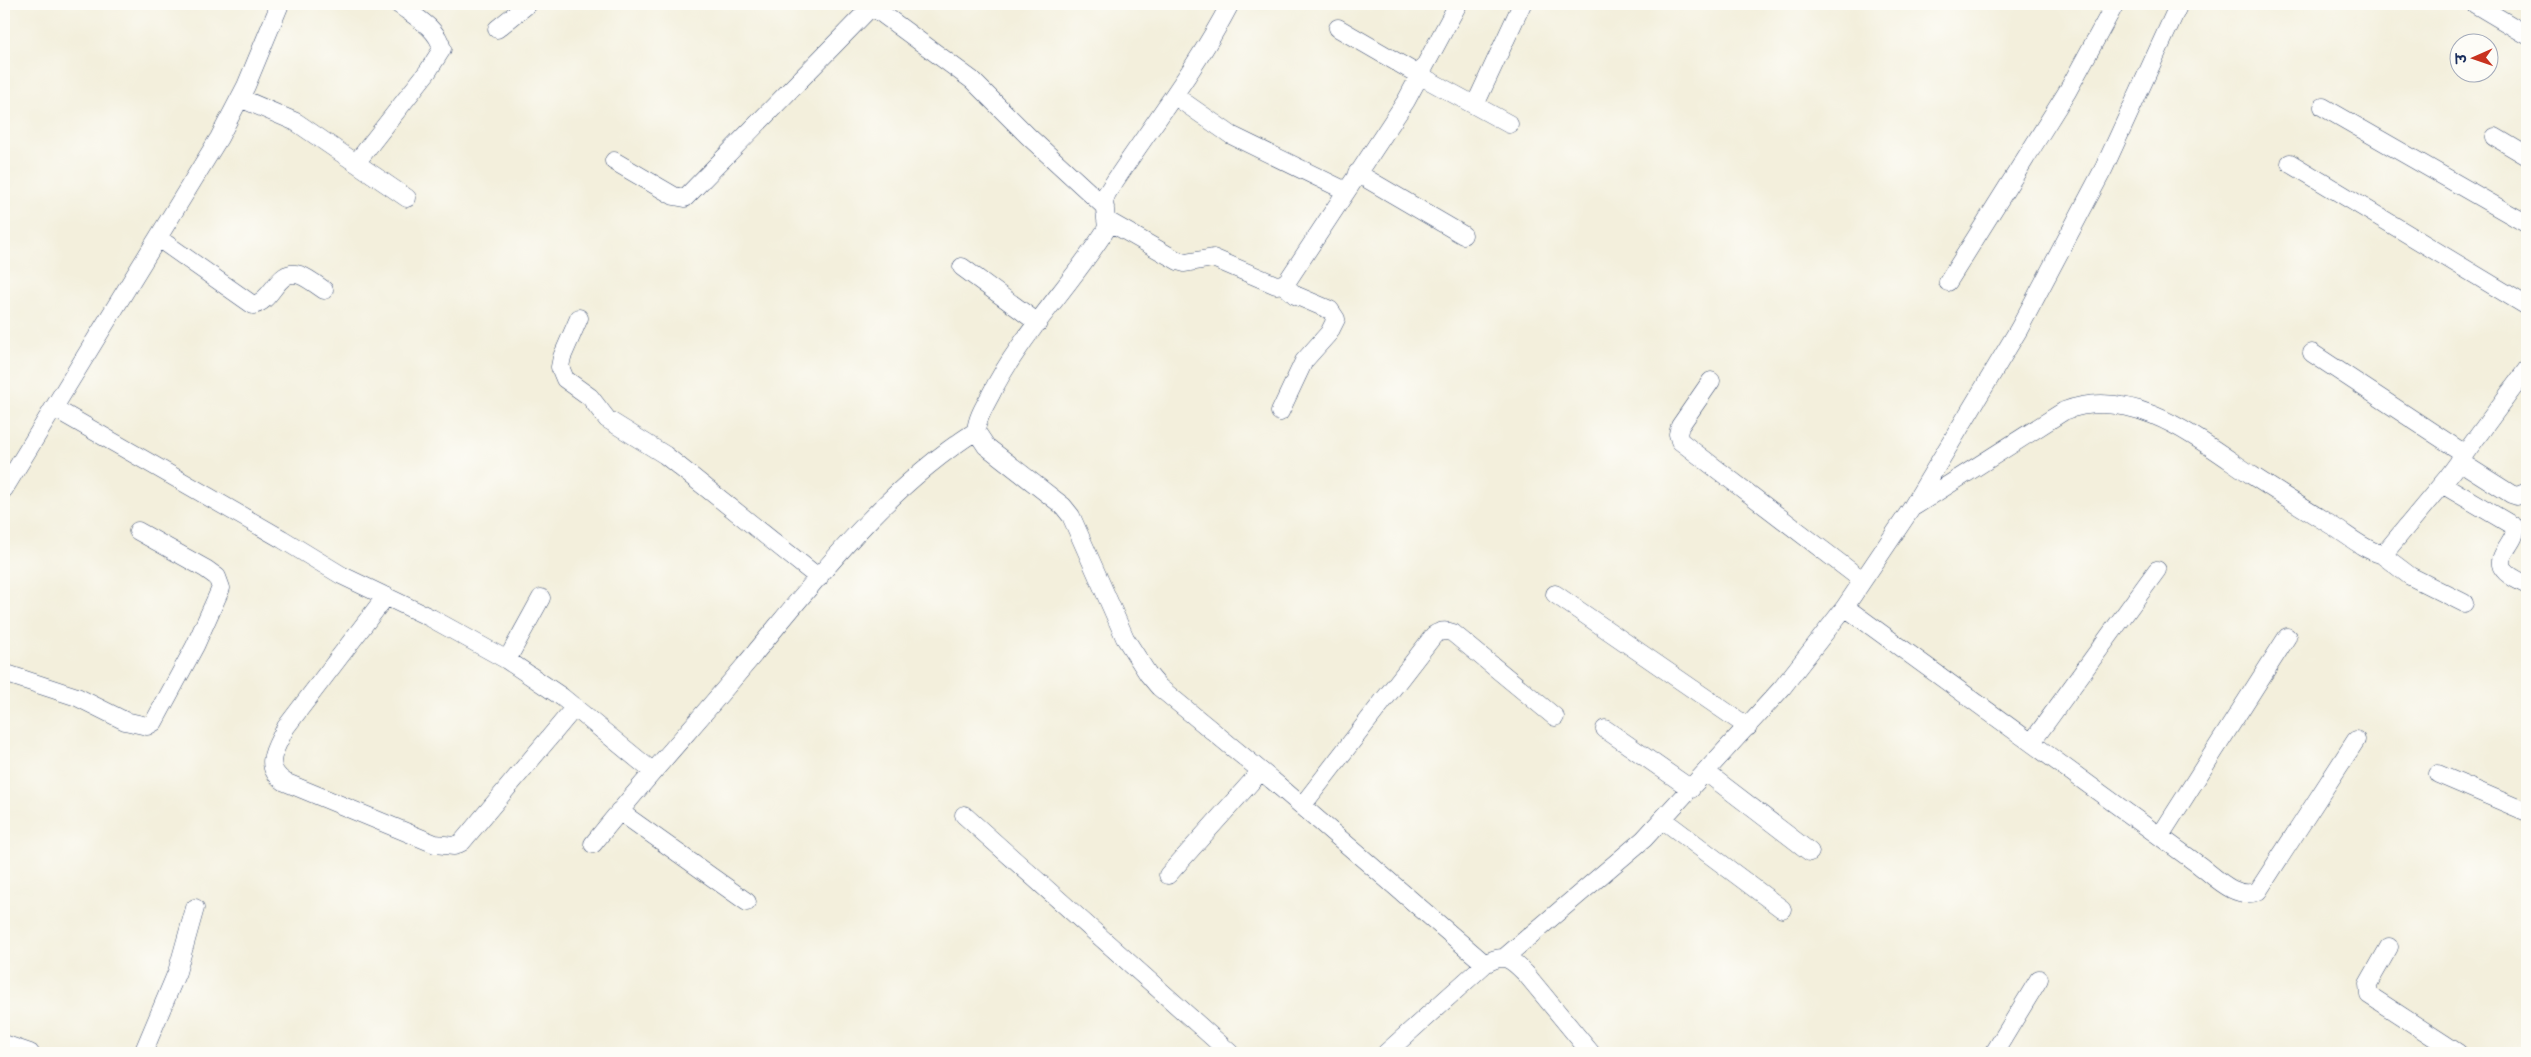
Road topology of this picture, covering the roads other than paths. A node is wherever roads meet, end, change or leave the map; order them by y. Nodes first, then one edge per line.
1 (280, 4) edge
2 (398, 4) edge
3 (528, 4) edge
4 (1230, 4) edge
5 (1458, 4) edge
6 (1522, 4) edge
7 (2115, 4) edge
8 (2179, 4) edge
9 (2475, 4) edge
10 (870, 5) edge
11 (1338, 28) dead end
12 (497, 29) dead end
13 (2527, 35) edge
14 (1419, 75) junction
15 (1175, 96) junction
16 (240, 98) junction
17 (1475, 106) junction
18 (2323, 107) dead end
19 (1509, 124) dead end
20 (2495, 137) dead end
21 (2527, 156) edge
22 (614, 161) dead end
23 (356, 163) junction
24 (2290, 163) dead end
25 (1357, 173) junction
26 (1346, 190) junction
27 (407, 198) dead end
28 (1106, 214) junction
29 (2527, 224) edge
30 (1463, 235) dead end
31 (158, 238) junction
32 (962, 267) dead end
33 (1948, 282) dead end
34 (1283, 284) junction
35 (324, 290) dead end
36 (2527, 306) edge
37 (579, 318) dead end
38 (1038, 323) junction
39 (2312, 353) dead end
40 (2527, 369) edge
41 (1711, 381) dead end
42 (54, 408) junction
43 (1280, 412) dead end
44 (976, 431) junction
45 (2462, 458) junction
46 (2442, 484) junction
47 (4, 489) edge
48 (2527, 492) edge
49 (1911, 509) junction
50 (138, 531) dead end
51 (2381, 554) junction
52 (2157, 570) dead end
53 (819, 578) junction
54 (1862, 580) junction
55 (2527, 585) edge
56 (1555, 594) dead end
57 (386, 596) junction
58 (541, 598) dead end
59 (2464, 603) dead end
60 (1845, 607) junction
61 (2287, 638) dead end
62 (507, 660) junction
63 (4, 673) edge
64 (575, 708) junction
65 (1555, 717) dead end
66 (1748, 727) junction
67 (1605, 729) dead end
68 (2356, 740) dead end
69 (2032, 742) junction
70 (652, 771) junction
71 (1261, 771) junction
72 (1707, 773) junction
73 (2438, 774) dead end
74 (1691, 789) junction
75 (1302, 806) junction
76 (619, 811) junction
77 (2527, 812) edge
78 (964, 815) dead end
79 (1662, 819) junction
80 (2160, 836) junction
81 (593, 844) dead end
82 (1810, 852) dead end
83 (1168, 875) dead end
84 (747, 902) dead end
85 (195, 908) dead end
86 (1782, 909) dead end
87 (2389, 947) dead end
88 (1506, 958) junction
89 (1485, 964) junction
90 (2039, 978) dead end
91 (4, 1044) edge
92 (30, 1053) edge
93 (144, 1053) edge
94 (1230, 1053) edge
95 (1386, 1053) edge
96 (1592, 1053) edge
97 (1994, 1053) edge
98 (2458, 1053) edge

1 - 16 street
2 - 23 street
3 - 12 street
4 - 15 street
5 - 14 street
6 - 17 street
7 - 33 street
8 - 49 street
9 - 13 street
10 - 22 street
10 - 28 street
11 - 14 street
14 - 17 street
14 - 25 street
15 - 26 street
15 - 28 street
16 - 23 street
16 - 31 street
17 - 19 street
18 - 29 street
20 - 21 street
23 - 27 street
24 - 36 street
25 - 26 street
25 - 30 street
26 - 34 street
28 - 34 street
28 - 38 street
31 - 35 street
31 - 42 street
32 - 38 street
34 - 43 street
37 - 53 street
38 - 44 street
39 - 45 street
40 - 45 street
41 - 54 street
42 - 47 street
42 - 57 street
44 - 53 street
44 - 71 street
45 - 46 street
45 - 48 street
46 - 51 street
46 - 55 street
49 - 51 street
49 - 54 street
50 - 63 street
51 - 59 street
52 - 69 street
53 - 70 street
54 - 60 street
56 - 66 street
57 - 62 street
57 - 64 street
58 - 62 street
60 - 66 street
60 - 69 street
61 - 80 street
62 - 64 street
64 - 70 street
65 - 75 street
66 - 72 street
67 - 74 street
68 - 80 street
69 - 80 street
70 - 76 street
71 - 75 street
71 - 83 street
72 - 74 street
72 - 82 street
73 - 77 street
74 - 79 street
75 - 89 street
76 - 81 street
76 - 84 street
78 - 94 street
79 - 86 street
79 - 88 street
85 - 93 street
87 - 98 street
88 - 89 street
88 - 96 street
89 - 95 street
90 - 97 street
91 - 92 street

